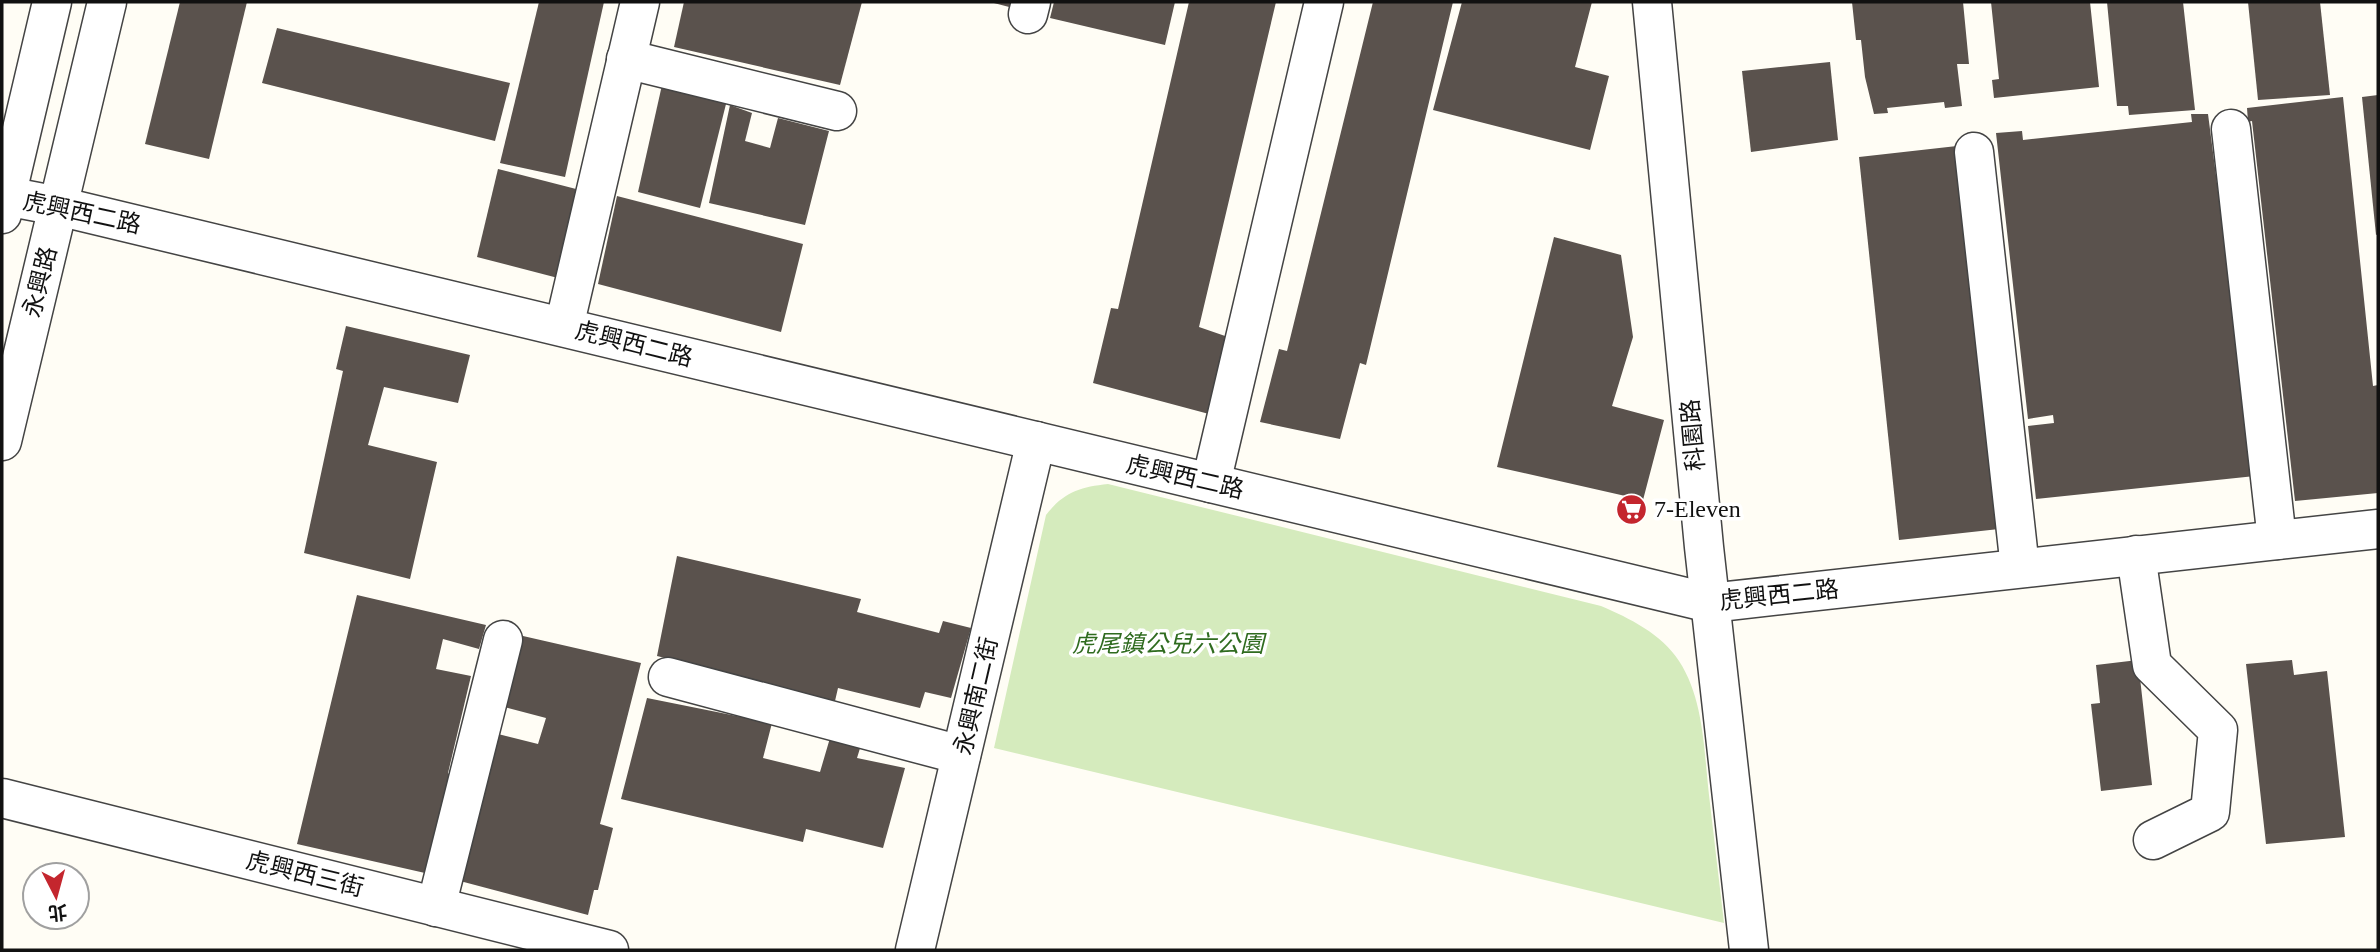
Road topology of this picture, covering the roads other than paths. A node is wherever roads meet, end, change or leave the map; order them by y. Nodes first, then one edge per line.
1 (52, 2) edge
2 (107, 2) edge
3 (640, 2) edge
4 (1324, 2) edge
5 (1652, 2) edge
6 (626, 59) junction
7 (837, 111) dead end
8 (2231, 129) dead end
9 (1974, 152) dead end
10 (4, 205) edge
11 (58, 206) junction
12 (564, 327) junction
13 (2, 441) edge
14 (1036, 441) junction
15 (1211, 483) junction
16 (2378, 529) edge
17 (2277, 540) junction
18 (2136, 555) junction
19 (2020, 568) junction
20 (1710, 603) junction
21 (503, 640) dead end
22 (668, 677) dead end
23 (961, 755) junction
24 (2, 798) edge
25 (2153, 840) dead end
26 (436, 907) junction
27 (608, 950) edge
28 (915, 950) edge
29 (1749, 950) edge

1 - 10 street
2 - 11 street, 永興路
3 - 6 street
4 - 15 street
5 - 20 street, 科園路
6 - 7 street
6 - 12 street
8 - 17 street
9 - 19 street
10 - 11 street, 虎興西二路
11 - 12 street, 虎興西二路
11 - 13 street, 永興路
12 - 14 street, 虎興西二路
14 - 15 street, 虎興西二路
14 - 23 street, 永興南二街
15 - 20 street, 虎興西二路
16 - 17 street, 虎興西二路
17 - 18 street, 虎興西二路
18 - 19 street, 虎興西二路
18 - 25 street
19 - 20 street, 虎興西二路
20 - 29 street, 科園路
21 - 26 street
22 - 23 street
23 - 28 street, 永興南二街
24 - 26 street, 虎興西三街
26 - 27 street, 虎興西三街

